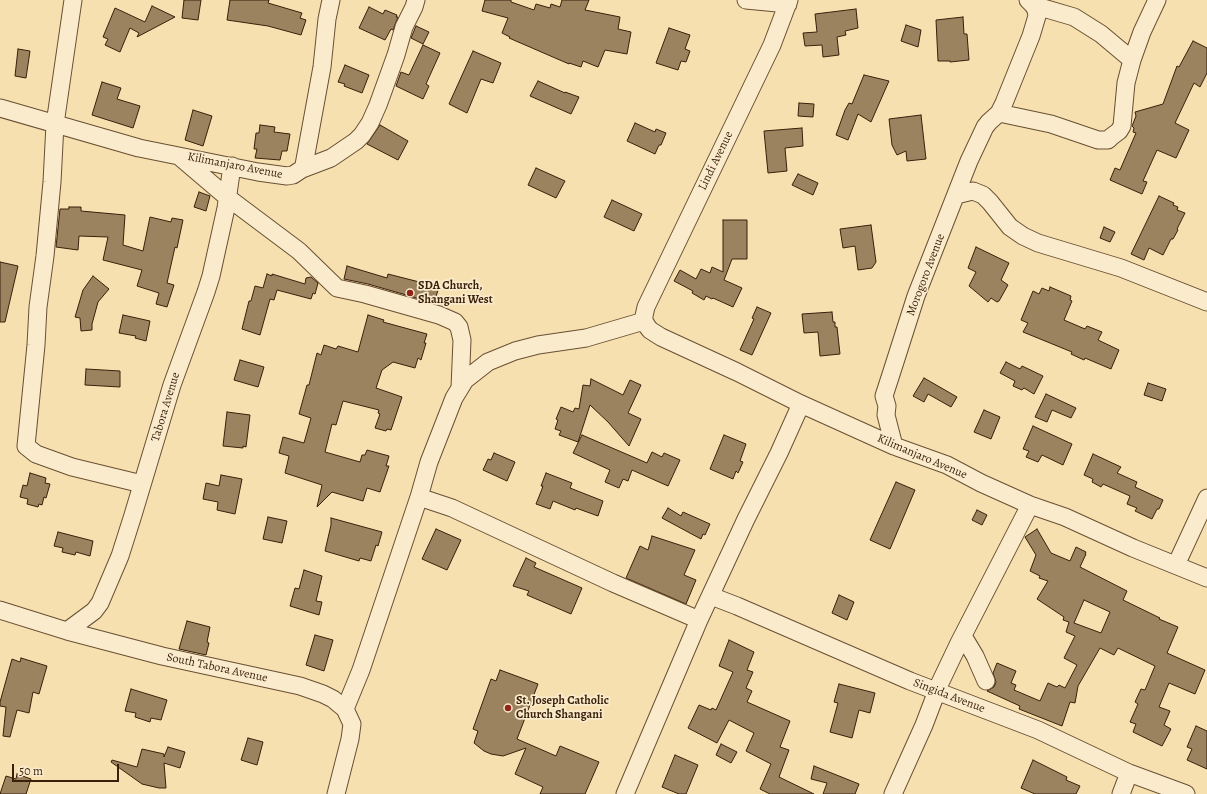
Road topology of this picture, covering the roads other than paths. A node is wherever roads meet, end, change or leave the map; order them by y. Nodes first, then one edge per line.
1 (73, 0) edge
2 (331, 0) edge
3 (416, 0) edge
4 (746, 0) edge
5 (1157, 0) edge
6 (788, 2) edge
7 (1031, 2) edge
8 (1132, 60) junction
9 (0, 108) edge
10 (998, 113) junction
11 (55, 124) junction
12 (178, 155) junction
13 (232, 166) junction
14 (302, 169) junction
15 (956, 195) junction
16 (228, 197) junction
17 (1207, 302) edge
18 (644, 321) junction
19 (460, 388) junction
20 (801, 404) junction
21 (894, 446) junction
22 (142, 484) junction
23 (419, 497) junction
24 (1207, 498) edge
25 (1030, 505) junction
26 (1176, 565) junction
27 (1207, 578) edge
28 (711, 596) junction
29 (0, 610) edge
30 (699, 620) junction
31 (67, 631) junction
32 (963, 636) junction
33 (986, 681) dead end
34 (938, 692) junction
35 (345, 709) junction
36 (1129, 773) junction
37 (336, 794) edge
38 (624, 794) edge
39 (893, 794) edge
40 (1121, 794) edge
41 (1186, 794) edge

1 - 11 street
2 - 14 street
3 - 14 street, Kilimanjaro Avenue
4 - 6 street
5 - 8 street
6 - 18 street, Lindi Avenue
7 - 8 street
7 - 10 street, Morogoro Avenue
8 - 10 street
9 - 11 street, Kilimanjaro Avenue
10 - 15 street, Morogoro Avenue
11 - 12 street, Kilimanjaro Avenue
11 - 22 street
12 - 13 street, Kilimanjaro Avenue
12 - 16 street
13 - 14 street, Kilimanjaro Avenue
13 - 16 street, Tabora Avenue
15 - 17 street
15 - 21 street, Morogoro Avenue
16 - 19 street
16 - 22 street, Tabora Avenue
18 - 19 street
18 - 20 street, Kilimanjaro Avenue
19 - 23 street
20 - 21 street, Kilimanjaro Avenue
20 - 28 street
21 - 25 street, Kilimanjaro Avenue
22 - 31 street, Tabora Avenue
23 - 30 street
23 - 35 street
24 - 26 street
25 - 26 street, Kilimanjaro Avenue
25 - 32 street
26 - 27 street, Kilimanjaro Avenue
28 - 30 street
28 - 34 street, Singida Avenue
29 - 31 street, South Tabora Avenue
30 - 38 street
31 - 35 street, South Tabora Avenue
32 - 33 street
32 - 34 street
34 - 36 street, Singida Avenue
34 - 39 street
35 - 37 street
36 - 40 street
36 - 41 street, Singida Avenue

